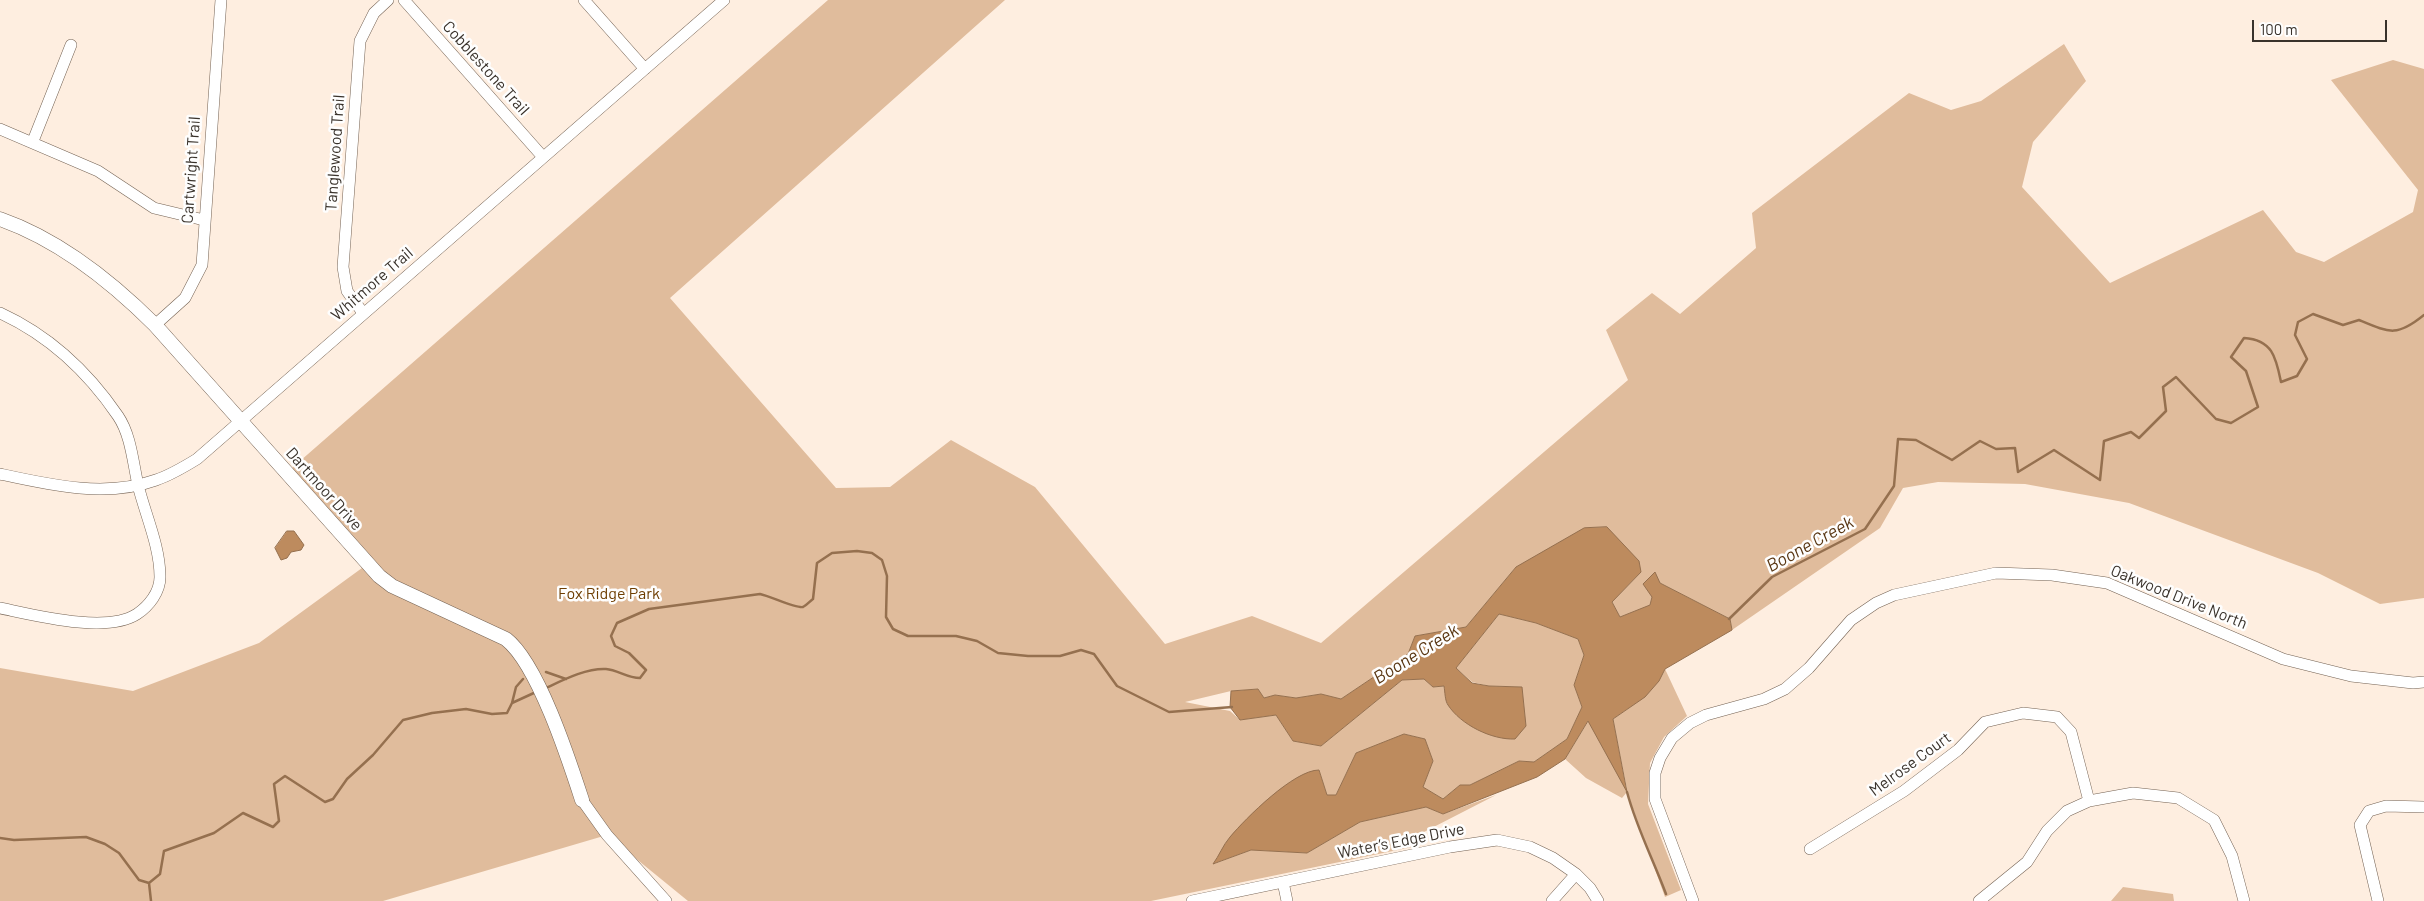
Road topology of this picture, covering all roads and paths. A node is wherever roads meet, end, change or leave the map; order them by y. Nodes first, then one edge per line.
1 (221, 0) edge
2 (388, 0) edge
3 (404, 0) edge
4 (584, 0) edge
5 (724, 0) edge
6 (71, 45) dead end
7 (644, 69) junction
8 (0, 129) edge
9 (33, 142) junction
10 (543, 157) junction
11 (0, 219) edge
12 (204, 220) junction
13 (0, 312) edge
14 (363, 313) junction
15 (155, 325) junction
16 (241, 422) junction
17 (0, 474) edge
18 (138, 485) junction
19 (0, 608) edge
20 (2424, 682) edge
21 (582, 800) joint
22 (2089, 801) junction
23 (2424, 807) edge
24 (1810, 849) dead end
25 (1576, 874) junction
26 (1284, 882) junction
27 (666, 901) edge
28 (1192, 901) edge
29 (1287, 901) edge
30 (1552, 901) edge
31 (1598, 901) edge
32 (1693, 901) edge
33 (1979, 901) edge
34 (2244, 901) edge
35 (2378, 901) edge

1 - 12 street, Cartwright Trail
2 - 14 street, Tanglewood Trail
3 - 10 street, Cobblestone Trail
4 - 7 street
5 - 7 street, Whitmore Trail
6 - 9 street
7 - 10 street, Whitmore Trail
8 - 9 street
9 - 12 street
10 - 14 street, Whitmore Trail
11 - 15 street, Dartmoor Drive
12 - 15 street, Cartwright Trail
13 - 18 street
14 - 16 street, Whitmore Trail
15 - 16 street, Dartmoor Drive
16 - 18 street, Whitmore Trail
16 - 21 street, Dartmoor Drive
17 - 18 street, Whitmore Trail
18 - 19 street
20 - 32 street, Oakwood Drive North
21 - 27 street
22 - 24 street, Melrose Court
22 - 33 street
22 - 34 street
23 - 35 street
25 - 26 street, Water’s Edge Drive
25 - 30 street
25 - 31 street, Water’s Edge Drive
26 - 28 street, Water’s Edge Drive
26 - 29 street

